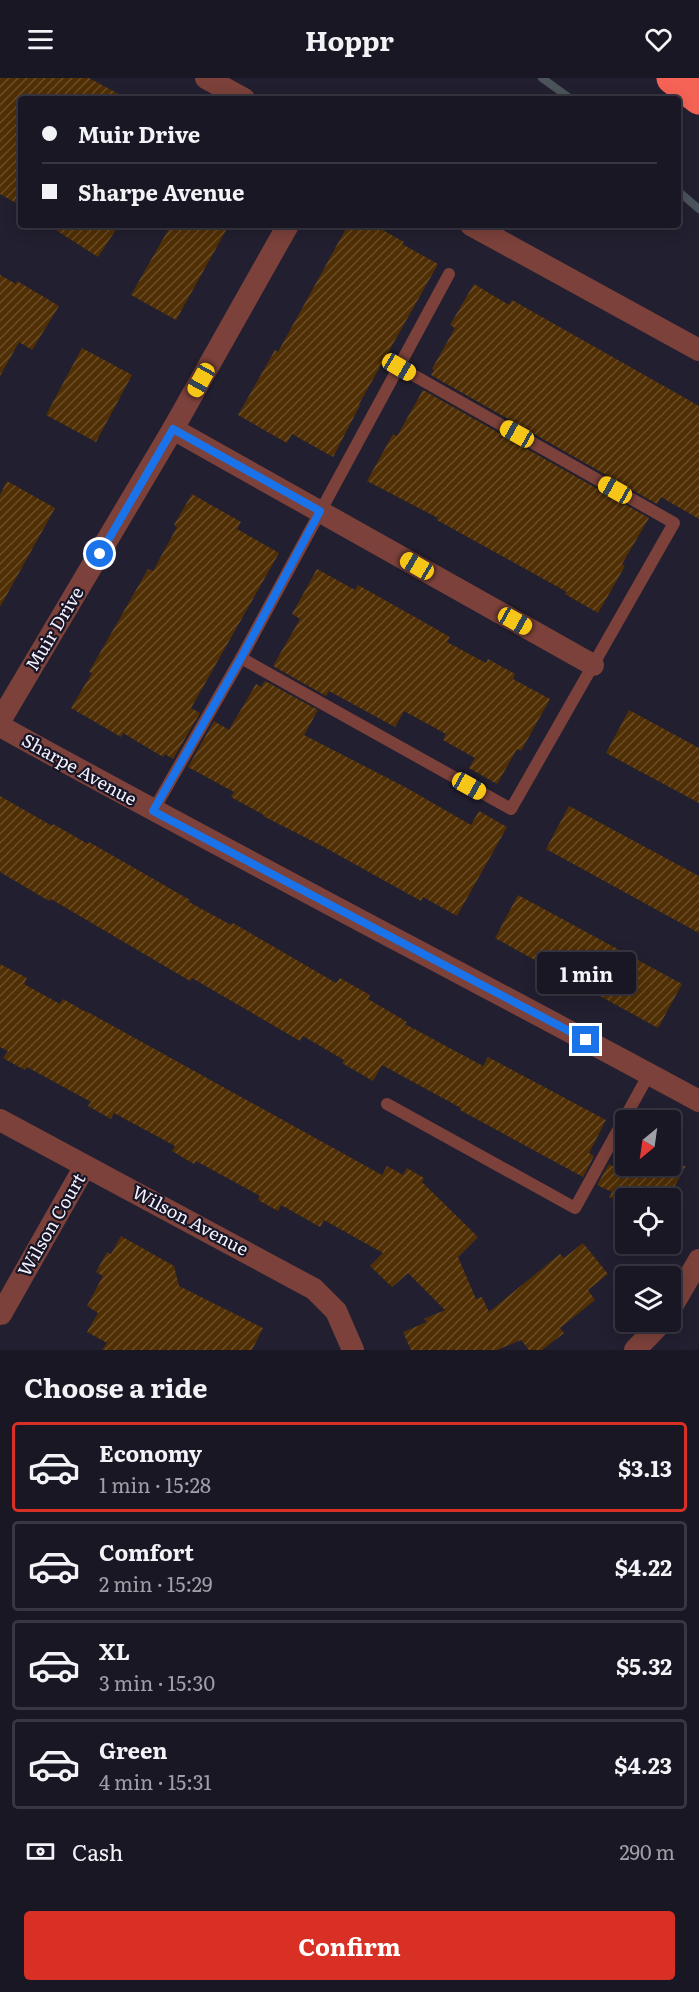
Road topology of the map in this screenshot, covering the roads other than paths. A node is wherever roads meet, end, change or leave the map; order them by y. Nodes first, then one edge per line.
1 (206, 78) edge
2 (673, 78) edge
3 (239, 96) edge
4 (699, 98) edge
5 (286, 228) edge
6 (476, 228) edge
7 (449, 274) dead end
8 (699, 350) edge
9 (399, 367) junction
10 (173, 429) junction
11 (320, 511) junction
12 (241, 658) junction
13 (593, 665) junction
14 (0, 721) edge
15 (0, 726) edge
16 (153, 811) junction
17 (649, 1074) junction
18 (699, 1101) edge
19 (387, 1104) dead end
20 (0, 1120) edge
21 (86, 1166) junction
22 (699, 1260) edge
23 (681, 1291) edge
24 (1, 1314) edge
25 (652, 1332) edge
26 (353, 1350) edge
27 (635, 1350) edge

1 - 3 street
2 - 4 highway
5 - 10 street, Muir Drive
6 - 8 street
7 - 9 lane
9 - 11 lane
9 - 13 lane
10 - 11 street
10 - 14 street, Muir Drive
11 - 12 lane
11 - 13 street
12 - 13 lane
12 - 16 lane
15 - 16 street, Sharpe Avenue
16 - 17 street, Sharpe Avenue
17 - 18 street, Sharpe Avenue
17 - 19 lane
20 - 21 street, Wilson Avenue
21 - 24 street, Wilson Court
21 - 26 street, Wilson Avenue
22 - 23 street
25 - 27 street

